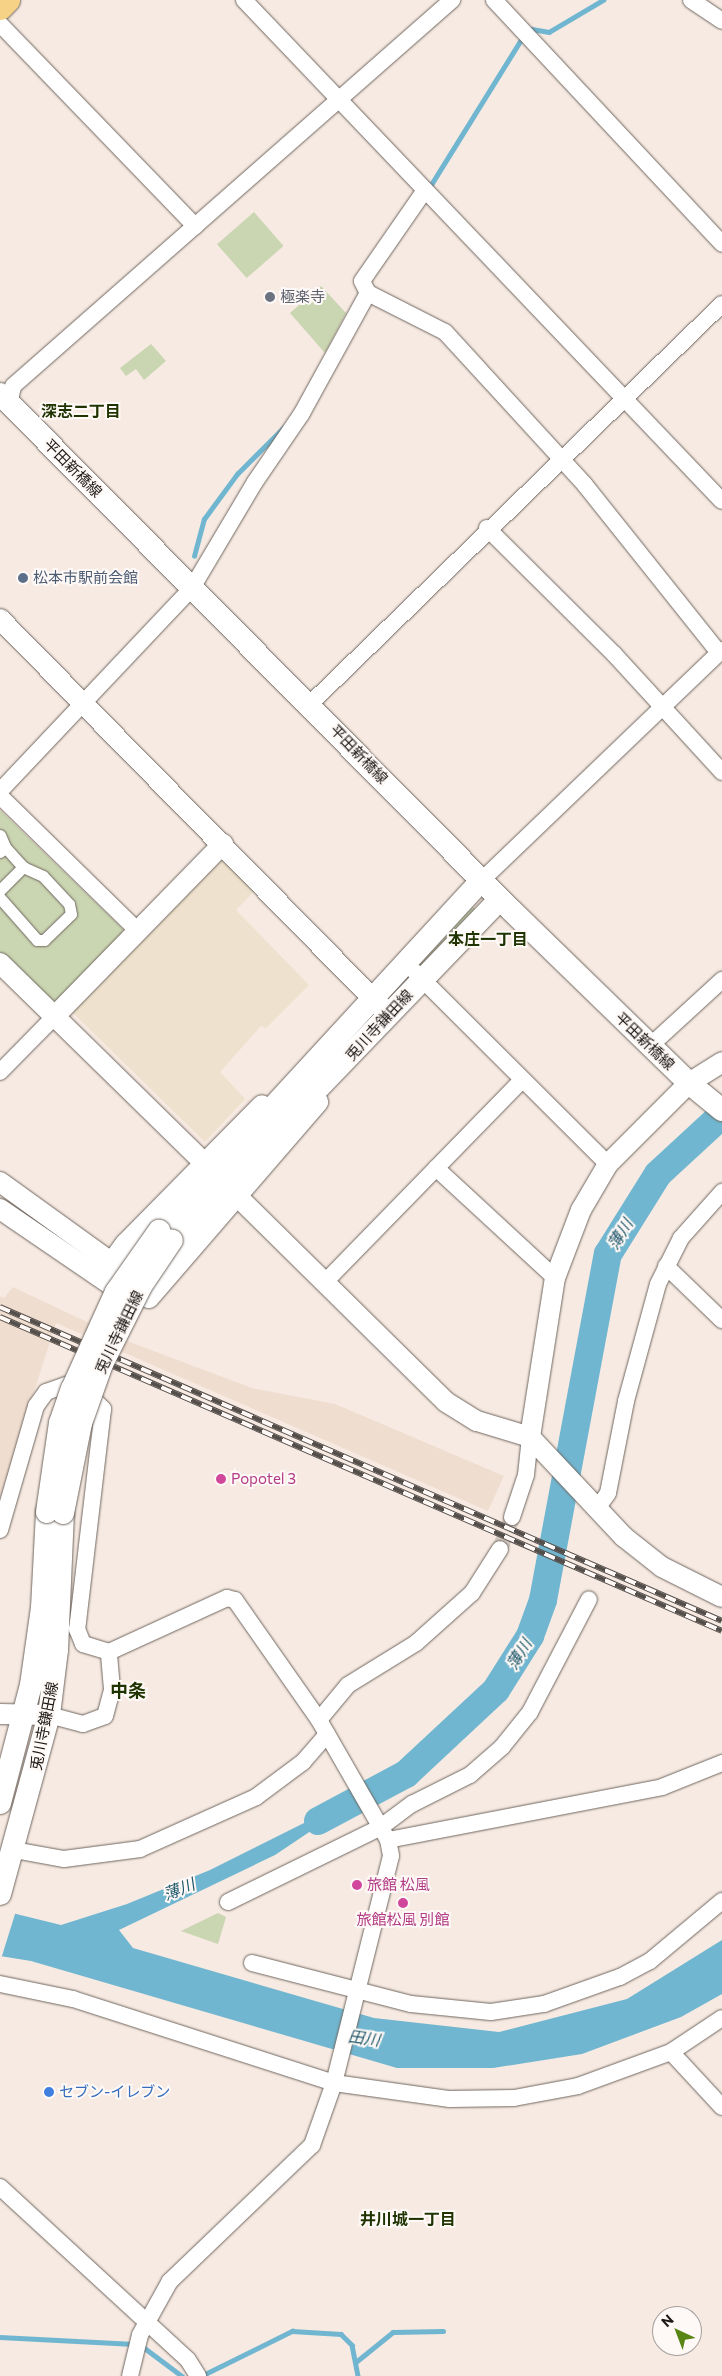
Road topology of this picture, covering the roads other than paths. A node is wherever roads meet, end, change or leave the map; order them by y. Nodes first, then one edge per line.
1 (7, 0) edge
2 (244, 0) edge
3 (452, 0) edge
4 (494, 0) edge
5 (691, 0) edge
6 (0, 7) edge
7 (722, 21) edge
8 (0, 24) edge
9 (340, 100) junction
10 (428, 193) junction
11 (195, 226) junction
12 (722, 244) edge
13 (366, 289) junction
14 (722, 304) edge
15 (622, 397) junction
16 (3, 404) edge
17 (561, 457) junction
18 (722, 501) edge
19 (487, 528) junction
20 (192, 588) junction
21 (0, 619) edge
22 (721, 651) edge
23 (83, 704) junction
24 (310, 704) junction
25 (663, 706) junction
26 (722, 772) edge
27 (0, 791) edge
28 (0, 796) edge
29 (0, 835) edge
30 (223, 844) junction
31 (2, 849) edge
32 (23, 867) junction
33 (482, 880) junction
34 (0, 890) edge
35 (0, 898) edge
36 (500, 899) junction
37 (138, 931) junction
38 (0, 963) edge
39 (406, 964) junction
40 (423, 979) junction
41 (722, 980) edge
42 (373, 998) junction
43 (388, 1015) junction
44 (54, 1017) junction
45 (650, 1046) junction
46 (324, 1051) junction
47 (348, 1060) junction
48 (722, 1062) edge
49 (0, 1072) edge
50 (522, 1080) junction
51 (693, 1087) junction
52 (722, 1110) edge
53 (203, 1162) junction
54 (608, 1164) junction
55 (436, 1168) junction
56 (0, 1182) edge
57 (722, 1192) edge
58 (237, 1196) junction
59 (0, 1209) edge
60 (166, 1236) junction
61 (78, 1250) junction
62 (666, 1266) junction
63 (106, 1270) junction
64 (555, 1278) junction
65 (325, 1282) junction
66 (722, 1320) edge
67 (536, 1441) junction
68 (597, 1505) junction
69 (55, 1512) junction
70 (512, 1517) tunnel mouth
71 (0, 1530) edge
72 (500, 1549) tunnel mouth
73 (722, 1597) edge
74 (589, 1599) dead end
75 (109, 1652) junction
76 (0, 1714) edge
77 (24, 1715) junction
78 (49, 1715) junction
79 (319, 1720) junction
80 (328, 1734) junction
81 (722, 1763) edge
82 (0, 1803) edge
83 (382, 1828) junction
84 (12, 1856) junction
85 (0, 1894) edge
86 (228, 1902) dead end
87 (722, 1902) edge
88 (252, 1963) dead end
89 (0, 1984) edge
90 (356, 1994) junction
91 (722, 2018) edge
92 (671, 2052) junction
93 (335, 2079) junction
94 (722, 2108) edge
95 (0, 2187) edge
96 (143, 2329) junction
97 (196, 2372) edge
98 (130, 2376) edge

1 - 6 highway
2 - 9 street
3 - 9 street
4 - 12 street
5 - 7 street
8 - 11 street
9 - 10 street
9 - 11 street
10 - 13 street
10 - 15 street
11 - 16 street
13 - 17 street
13 - 20 street
14 - 15 street
15 - 17 street
15 - 18 street
16 - 20 main road, 平田新橋線
17 - 19 street
17 - 22 street
19 - 24 street
19 - 25 street
20 - 23 street
20 - 24 main road, 平田新橋線
21 - 23 street
22 - 25 street
23 - 27 street
23 - 30 street
24 - 33 main road, 平田新橋線
25 - 26 street
25 - 33 street
28 - 37 street
29 - 31 street
30 - 37 street
30 - 42 street
31 - 32 street
32 - 34 street
32 - 35 street
33 - 36 main road, 平田新橋線
33 - 39 main road, 兎川寺鎌田線
36 - 40 main road, 兎川寺鎌田線
36 - 45 main road, 平田新橋線
37 - 44 street
38 - 44 street
39 - 40 street
39 - 42 main road, 兎川寺鎌田線
40 - 43 main road, 兎川寺鎌田線
40 - 50 street
41 - 45 street
42 - 43 street
42 - 46 main road, 兎川寺鎌田線
43 - 47 main road, 兎川寺鎌田線
44 - 49 street
44 - 53 street
45 - 51 main road, 平田新橋線
46 - 53 street
46 - 60 main road, 兎川寺鎌田線
47 - 58 street
47 - 60 main road, 兎川寺鎌田線
48 - 51 street
50 - 54 street
50 - 55 street
51 - 52 main road, 平田新橋線
51 - 54 street
53 - 63 street
54 - 64 street
55 - 64 street
55 - 65 street
56 - 61 street
57 - 62 street
58 - 63 street
58 - 65 street
59 - 61 street
60 - 69 main road, 兎川寺鎌田線, bridge
61 - 63 street
62 - 66 street
62 - 68 street
64 - 67 street
65 - 67 street
67 - 68 street
67 - 70 street
68 - 73 street
69 - 77 main road, 兎川寺鎌田線
69 - 78 main road, 兎川寺鎌田線
71 - 75 street
72 - 79 street
74 - 83 street
75 - 78 street
75 - 79 street
76 - 77 street
77 - 78 street
77 - 82 main road, 兎川寺鎌田線
78 - 84 main road, 兎川寺鎌田線
79 - 80 street
80 - 83 street
80 - 84 street
81 - 83 street
83 - 86 street
83 - 90 street
84 - 85 main road, 兎川寺鎌田線
87 - 90 street
88 - 90 street
89 - 93 street
90 - 93 street
91 - 92 street
92 - 93 street
92 - 94 street
93 - 96 street
95 - 96 street
96 - 97 street
96 - 98 street

